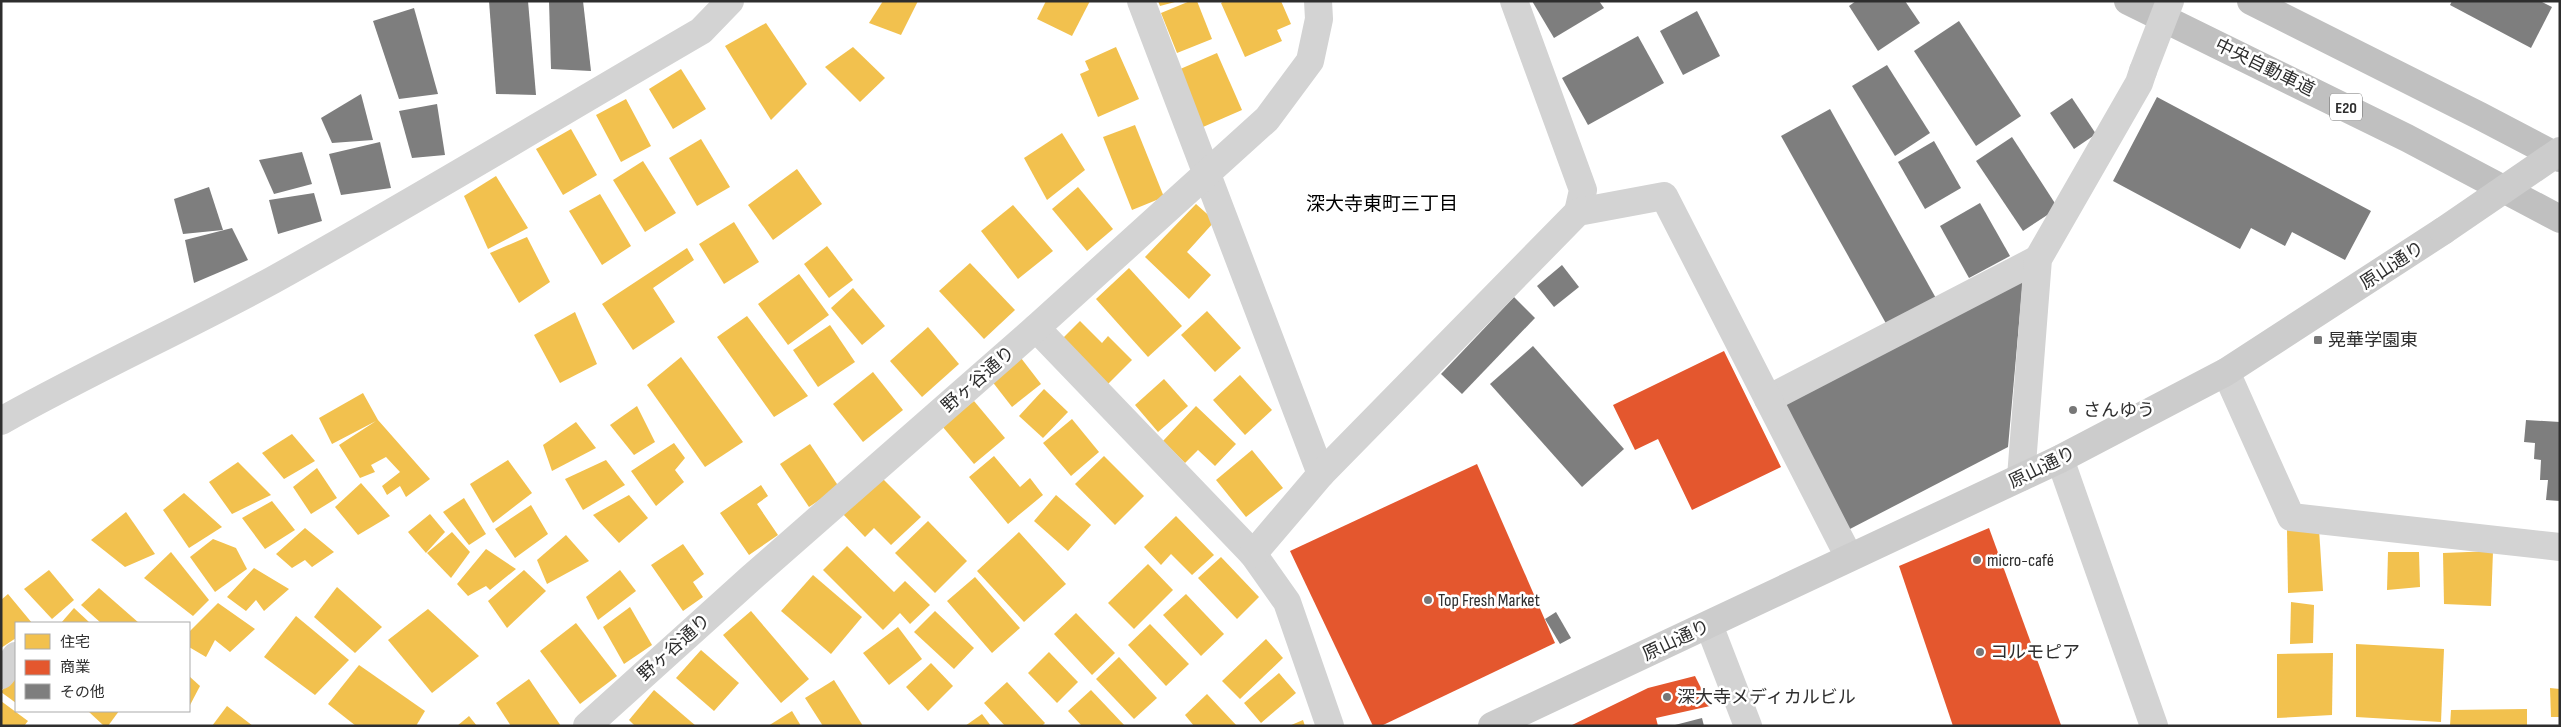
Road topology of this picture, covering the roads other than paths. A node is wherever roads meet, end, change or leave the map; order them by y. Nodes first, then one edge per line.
1 (730, 1) edge
2 (1141, 1) edge
3 (1318, 1) edge
4 (1514, 1) edge
5 (2128, 1) edge
6 (2170, 1) edge
7 (2251, 1) edge
8 (2560, 151) edge
9 (2560, 158) edge
10 (1207, 173) junction
11 (1578, 212) junction
12 (2560, 219) edge
13 (2038, 260) junction
14 (1036, 328) junction
15 (2226, 372) junction
16 (1768, 399) junction
17 (1, 421) edge
18 (2060, 459) junction
19 (1321, 474) junction
20 (2021, 477) junction
21 (2560, 547) edge
22 (1253, 554) junction
23 (1849, 557) junction
24 (1708, 625) junction
25 (15, 657) edge
26 (1, 674) edge
27 (587, 726) edge
28 (1330, 726) edge
29 (1492, 726) edge
30 (1748, 726) edge
31 (2154, 726) edge

1 - 17 street
2 - 10 street
3 - 10 street, 野ヶ谷通り
4 - 11 street
5 - 12 highway, 中央自動車道 / E20
6 - 13 street, bridge
7 - 9 highway
8 - 15 street, 原山通り, bridge
10 - 14 street, 野ヶ谷通り
10 - 19 street
11 - 16 street
11 - 19 street
13 - 16 street
13 - 20 street
14 - 22 street
14 - 27 street, 野ヶ谷通り
15 - 18 street, 原山通り
15 - 21 street
16 - 23 street
18 - 20 street, 原山通り
18 - 31 street
19 - 22 street
20 - 23 street, 原山通り
22 - 28 street
23 - 24 street, 原山通り
24 - 29 street, 原山通り
24 - 30 street
25 - 26 street

